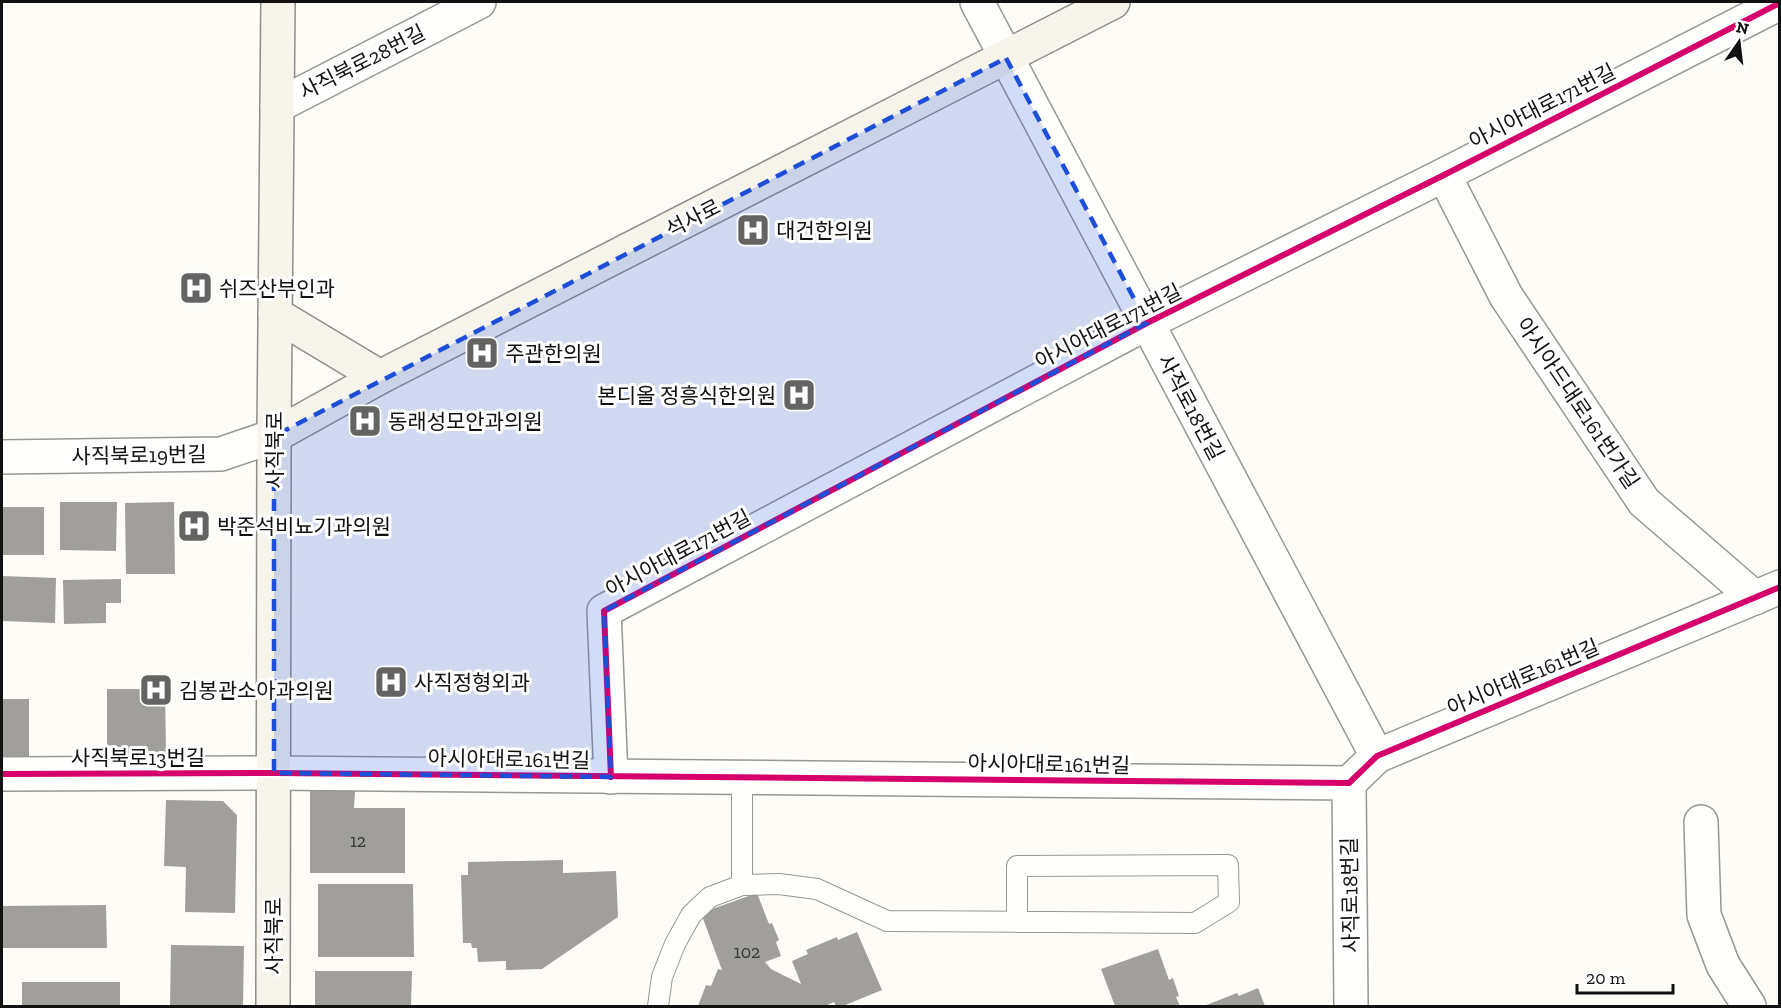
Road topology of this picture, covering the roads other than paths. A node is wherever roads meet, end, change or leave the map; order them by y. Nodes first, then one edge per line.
1 (278, 2) edge
2 (479, 2) edge
3 (977, 2) edge
4 (1113, 2) edge
5 (1779, 3) edge
6 (1006, 58) junction
7 (277, 106) junction
8 (1444, 175) junction
9 (274, 314) junction
10 (1147, 323) junction
11 (380, 377) junction
12 (274, 436) junction
13 (2, 457) edge
14 (1767, 592) edge
15 (1377, 756) junction
16 (274, 773) junction
17 (2, 774) edge
18 (611, 777) junction
19 (742, 778) junction
20 (1348, 783) junction
21 (1701, 822) dead end
22 (742, 885) junction
23 (1017, 922) junction
24 (273, 1006) edge
25 (658, 1006) edge
26 (1351, 1006) edge
27 (1749, 1006) edge

1 - 7 main road, 사직북로
2 - 7 street, 사직북로28번길
3 - 6 street, 사직로18번길
4 - 6 main road, 석사로
5 - 8 street, 아시아대로171번길
6 - 10 street, 사직로18번길
6 - 11 main road, 석사로
7 - 9 main road, 사직북로
8 - 10 street, 아시아대로171번길
8 - 14 street, 아시아드대로161번가길
9 - 11 main road
9 - 12 main road, 사직북로
10 - 15 street, 사직로18번길
10 - 18 street, 아시아대로171번길
11 - 12 main road, 석사로
12 - 13 street, 사직북로19번길
12 - 16 main road, 사직북로
14 - 15 street, 아시아대로161번길
15 - 20 street, 아시아대로161번길
16 - 17 street, 사직북로13번길
16 - 18 street, 아시아대로161번길
16 - 24 main road, 사직북로
18 - 19 street, 아시아대로161번길
19 - 20 street, 아시아대로161번길
19 - 22 lane
20 - 26 street, 사직로18번길
21 - 27 street
22 - 23 lane
22 - 25 lane
23 - 23 lane

